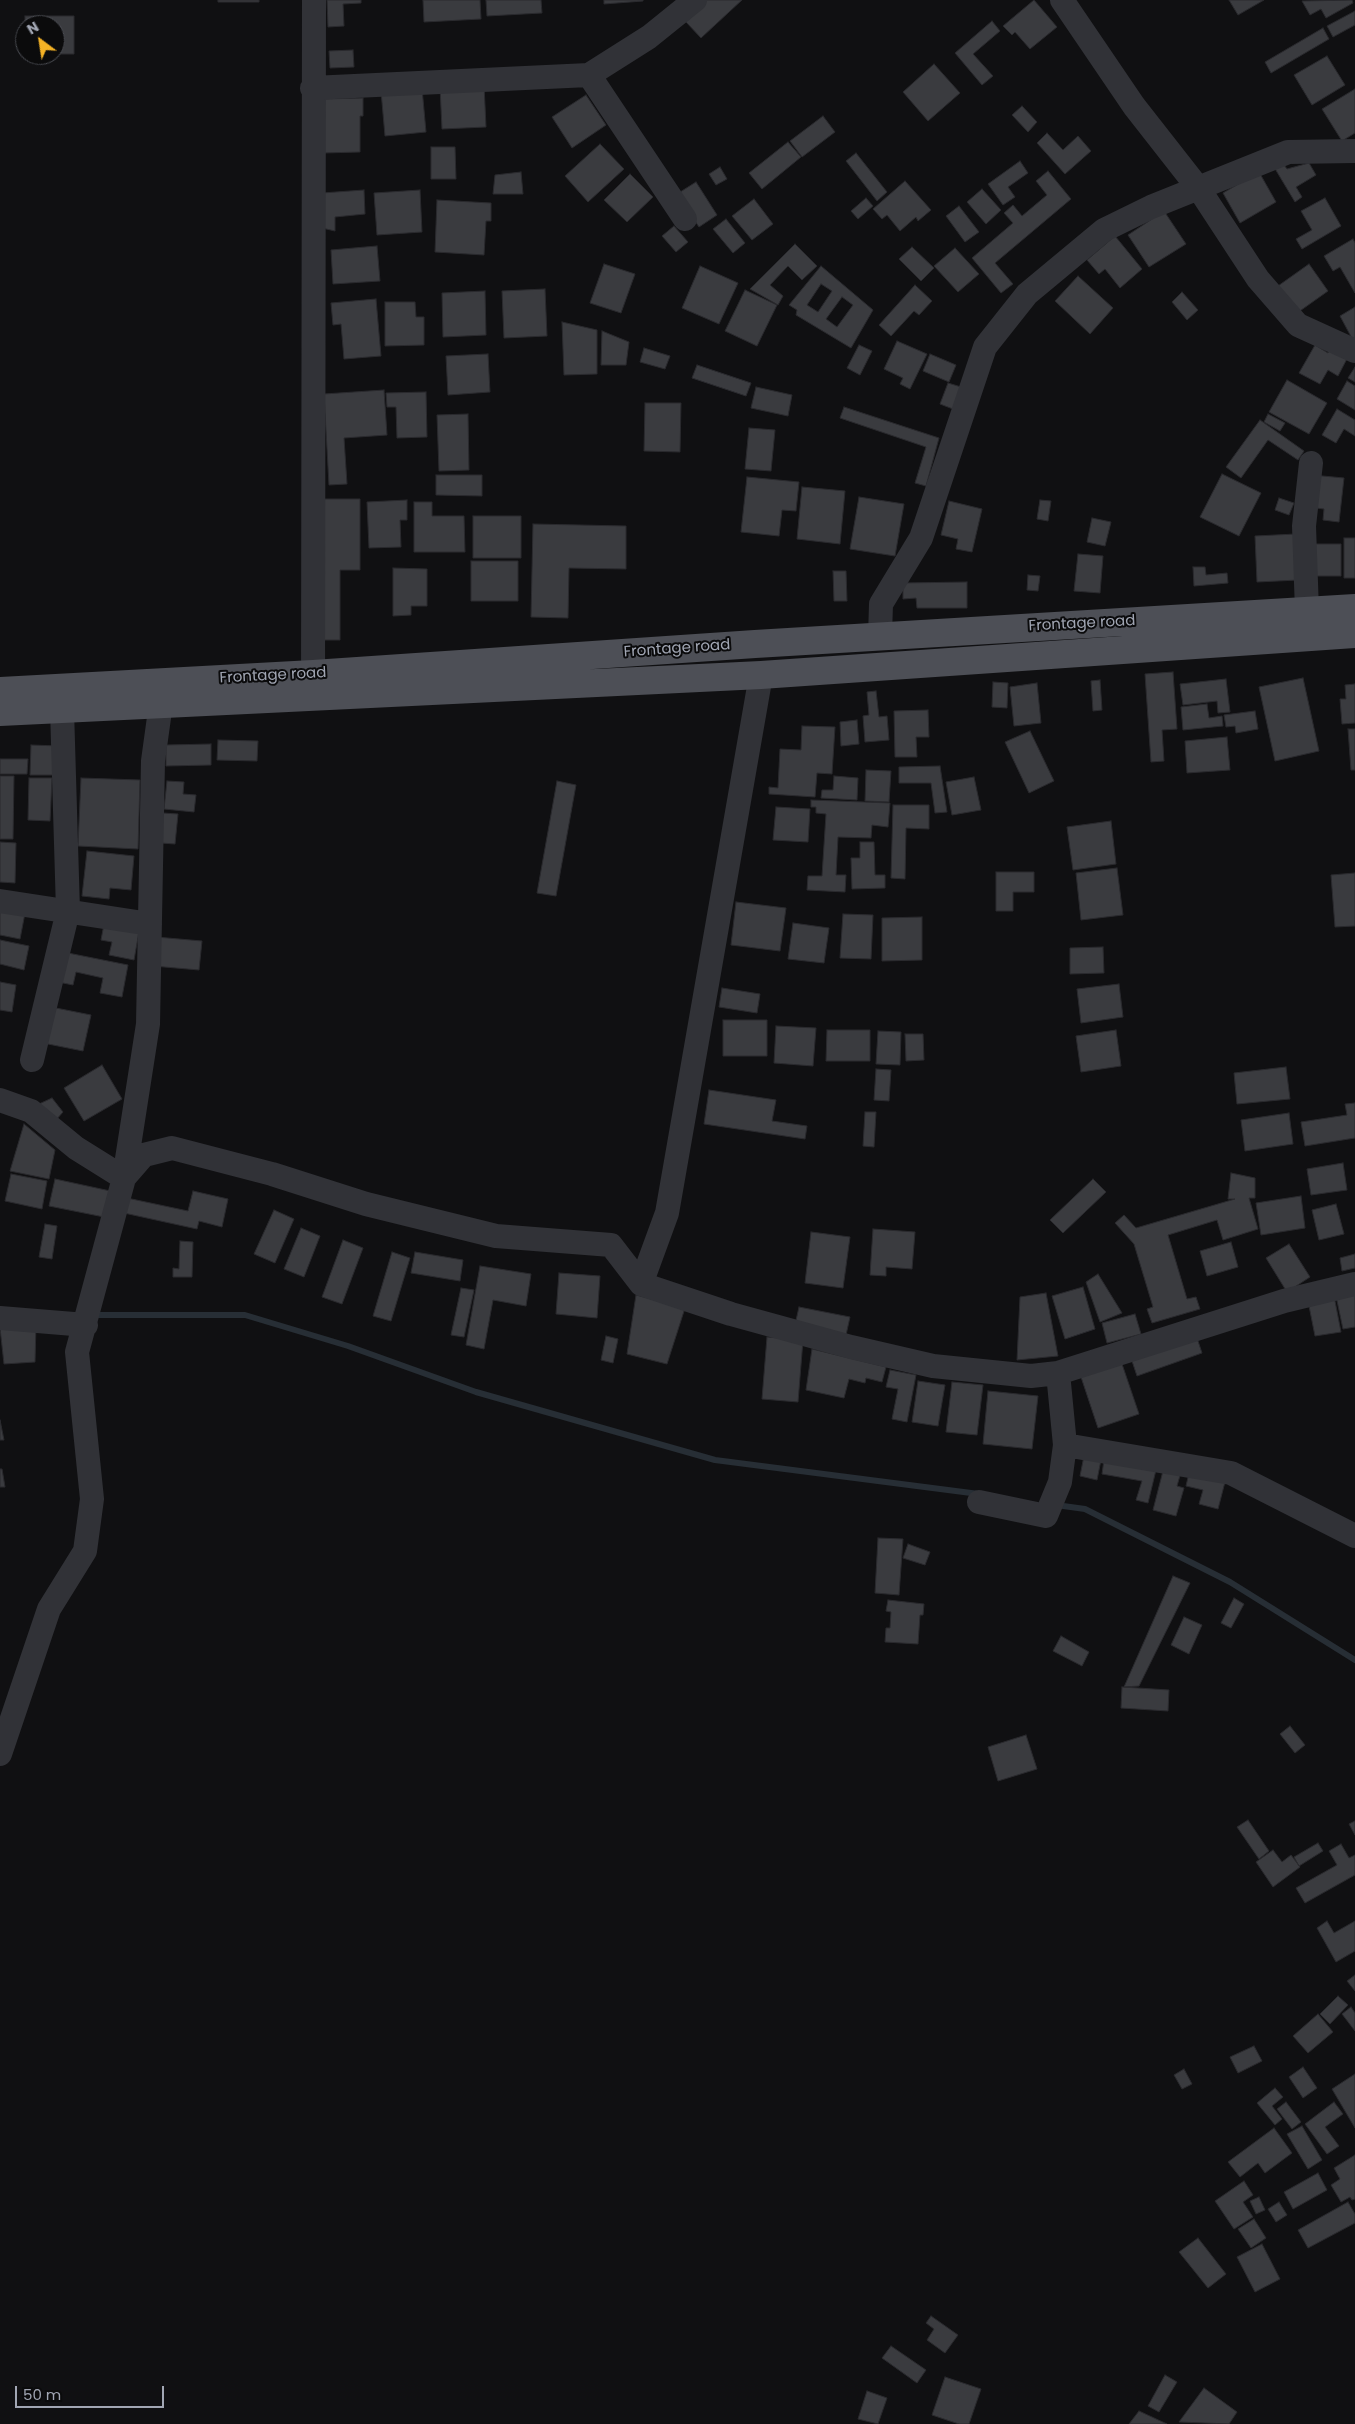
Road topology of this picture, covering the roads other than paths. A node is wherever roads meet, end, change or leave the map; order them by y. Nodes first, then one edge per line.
1 (314, 0) edge
2 (695, 0) edge
3 (1062, 0) edge
4 (588, 75) junction
5 (312, 88) junction
6 (1355, 151) edge
7 (1199, 189) junction
8 (685, 219) dead end
9 (1355, 351) edge
10 (1311, 462) dead end
11 (1355, 608) edge
12 (1307, 611) junction
13 (1355, 634) edge
14 (880, 636) junction
15 (761, 675) junction
16 (313, 686) junction
17 (0, 691) edge
18 (161, 703) junction
19 (62, 709) junction
20 (0, 712) edge
21 (0, 901) edge
22 (68, 911) junction
23 (150, 924) junction
24 (32, 1060) dead end
25 (0, 1100) edge
26 (124, 1178) junction
27 (640, 1284) junction
28 (1355, 1284) edge
29 (0, 1318) edge
30 (86, 1325) junction
31 (1058, 1373) junction
32 (1065, 1445) junction
33 (979, 1502) dead end
34 (1355, 1536) edge
35 (0, 1754) edge

1 - 5 street
2 - 4 street
3 - 7 street
4 - 5 street
4 - 8 street
5 - 16 street
6 - 7 street
7 - 9 street
7 - 14 street
10 - 12 street
11 - 12 main road, Frontage road
12 - 14 main road, Frontage road
13 - 15 main road
14 - 16 main road, Frontage road
15 - 16 main road
15 - 27 street
16 - 17 main road, Frontage road
16 - 18 main road
18 - 19 main road
18 - 23 street
19 - 20 main road
19 - 22 street
21 - 22 street
22 - 23 street
22 - 24 street
23 - 26 street
25 - 26 street
26 - 27 street
26 - 30 street
27 - 31 street
28 - 31 street
29 - 30 street
30 - 35 street
31 - 32 street
32 - 33 street
32 - 34 street

